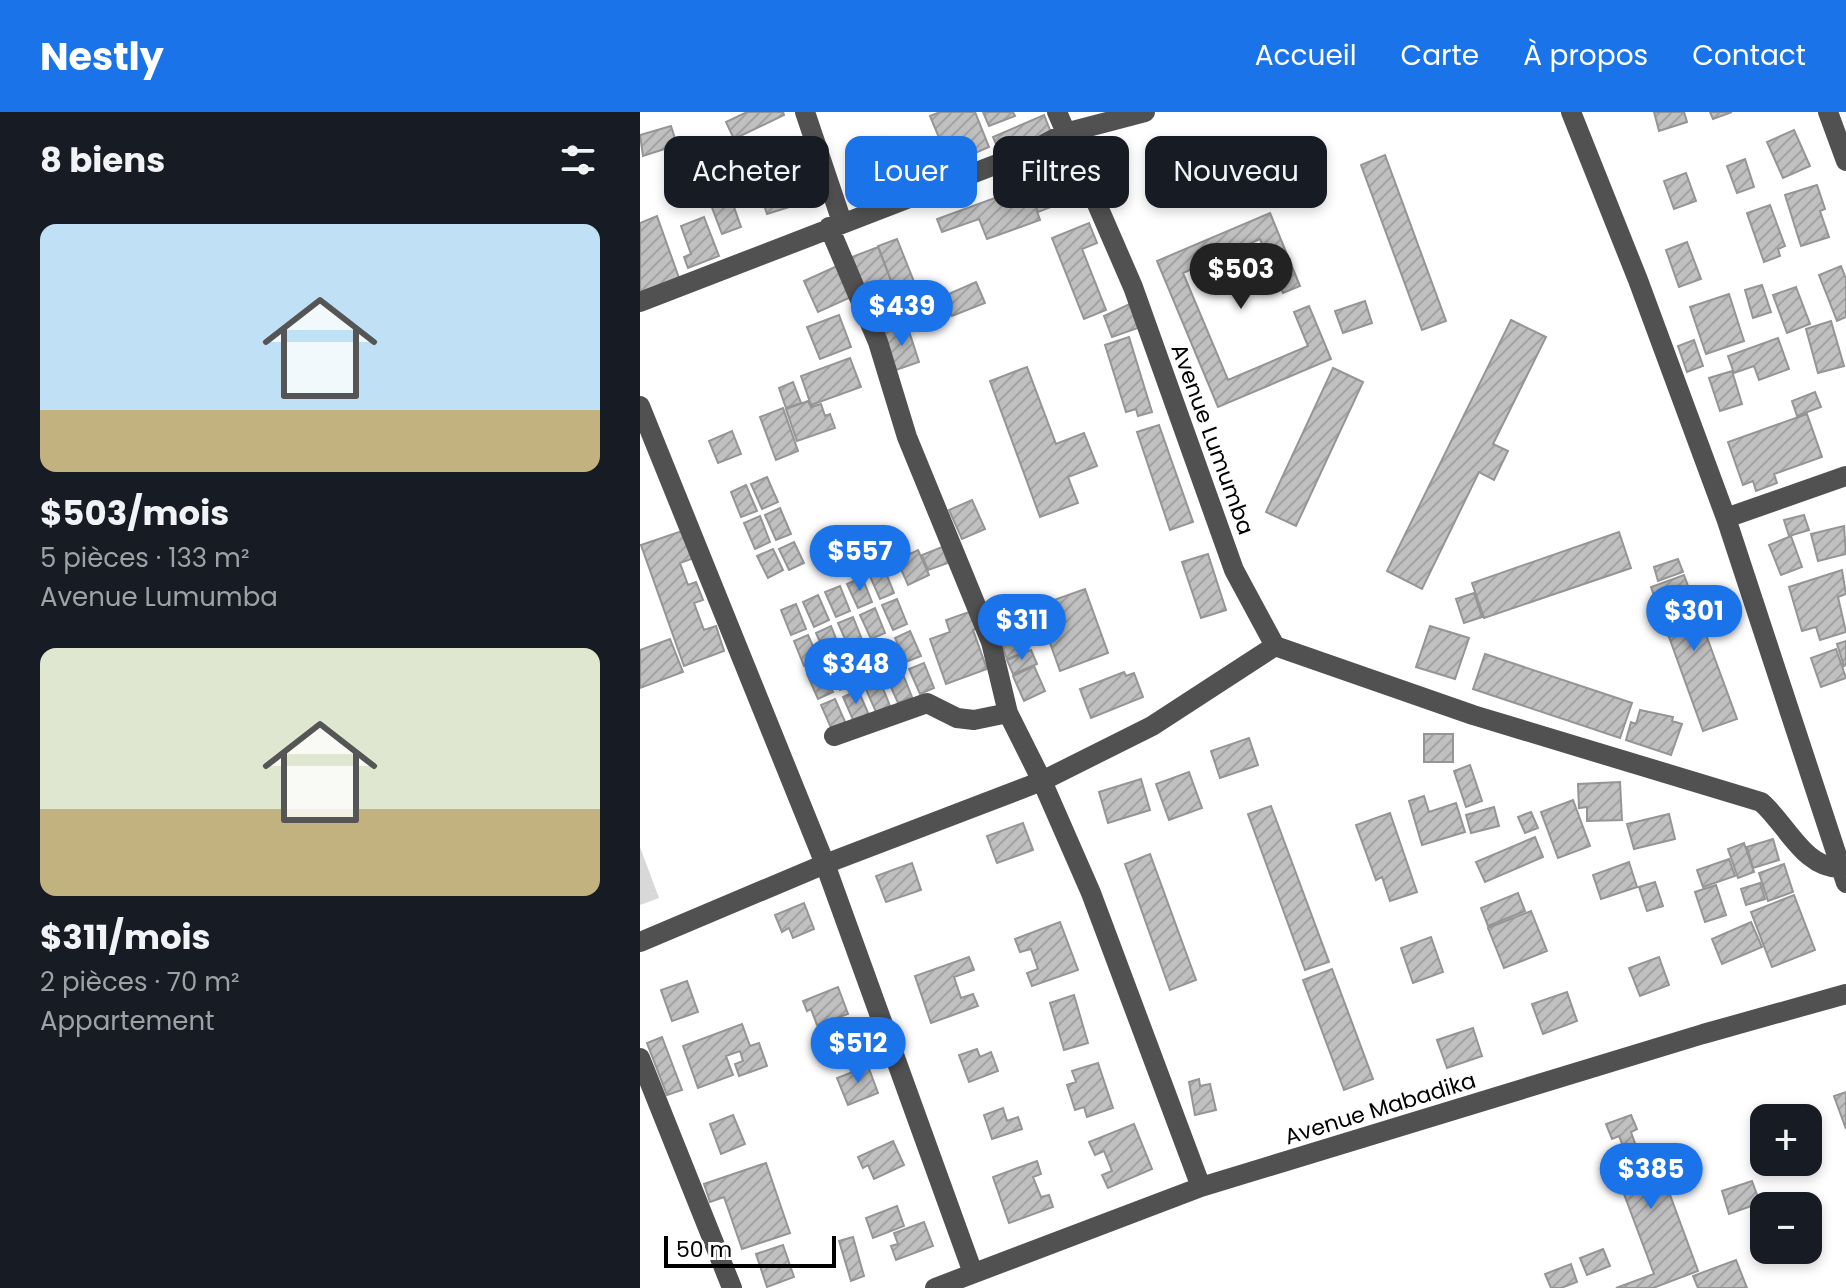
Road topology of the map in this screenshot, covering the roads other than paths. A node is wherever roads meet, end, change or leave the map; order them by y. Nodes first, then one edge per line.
1 (805, 112) edge
2 (1057, 112) edge
3 (1145, 112) edge
4 (1571, 112) edge
5 (1828, 112) edge
6 (1065, 133) junction
7 (1846, 161) edge
8 (836, 225) junction
9 (640, 302) edge
10 (640, 406) edge
11 (1846, 476) edge
12 (1726, 518) junction
13 (1275, 646) junction
14 (1008, 713) junction
15 (834, 736) dead end
16 (1042, 781) junction
17 (825, 864) junction
18 (1843, 876) edge
19 (640, 942) edge
20 (1846, 994) edge
21 (640, 1058) edge
22 (1201, 1187) junction
23 (973, 1273) junction
24 (732, 1288) edge
25 (935, 1288) edge

1 - 8 street
2 - 6 street, Avenue Lumumba
3 - 6 street
4 - 12 street
5 - 7 street
6 - 8 street
6 - 13 street, Avenue Lumumba
8 - 9 street
8 - 14 street
10 - 17 street
11 - 12 street
12 - 18 street
13 - 16 street
13 - 18 street
14 - 15 street
14 - 16 street
16 - 17 street
16 - 22 street
17 - 19 street
17 - 23 street
20 - 22 street, Avenue Mabadika
21 - 24 street
22 - 23 street, Avenue Mabadika
23 - 25 street, Avenue Mabadika

